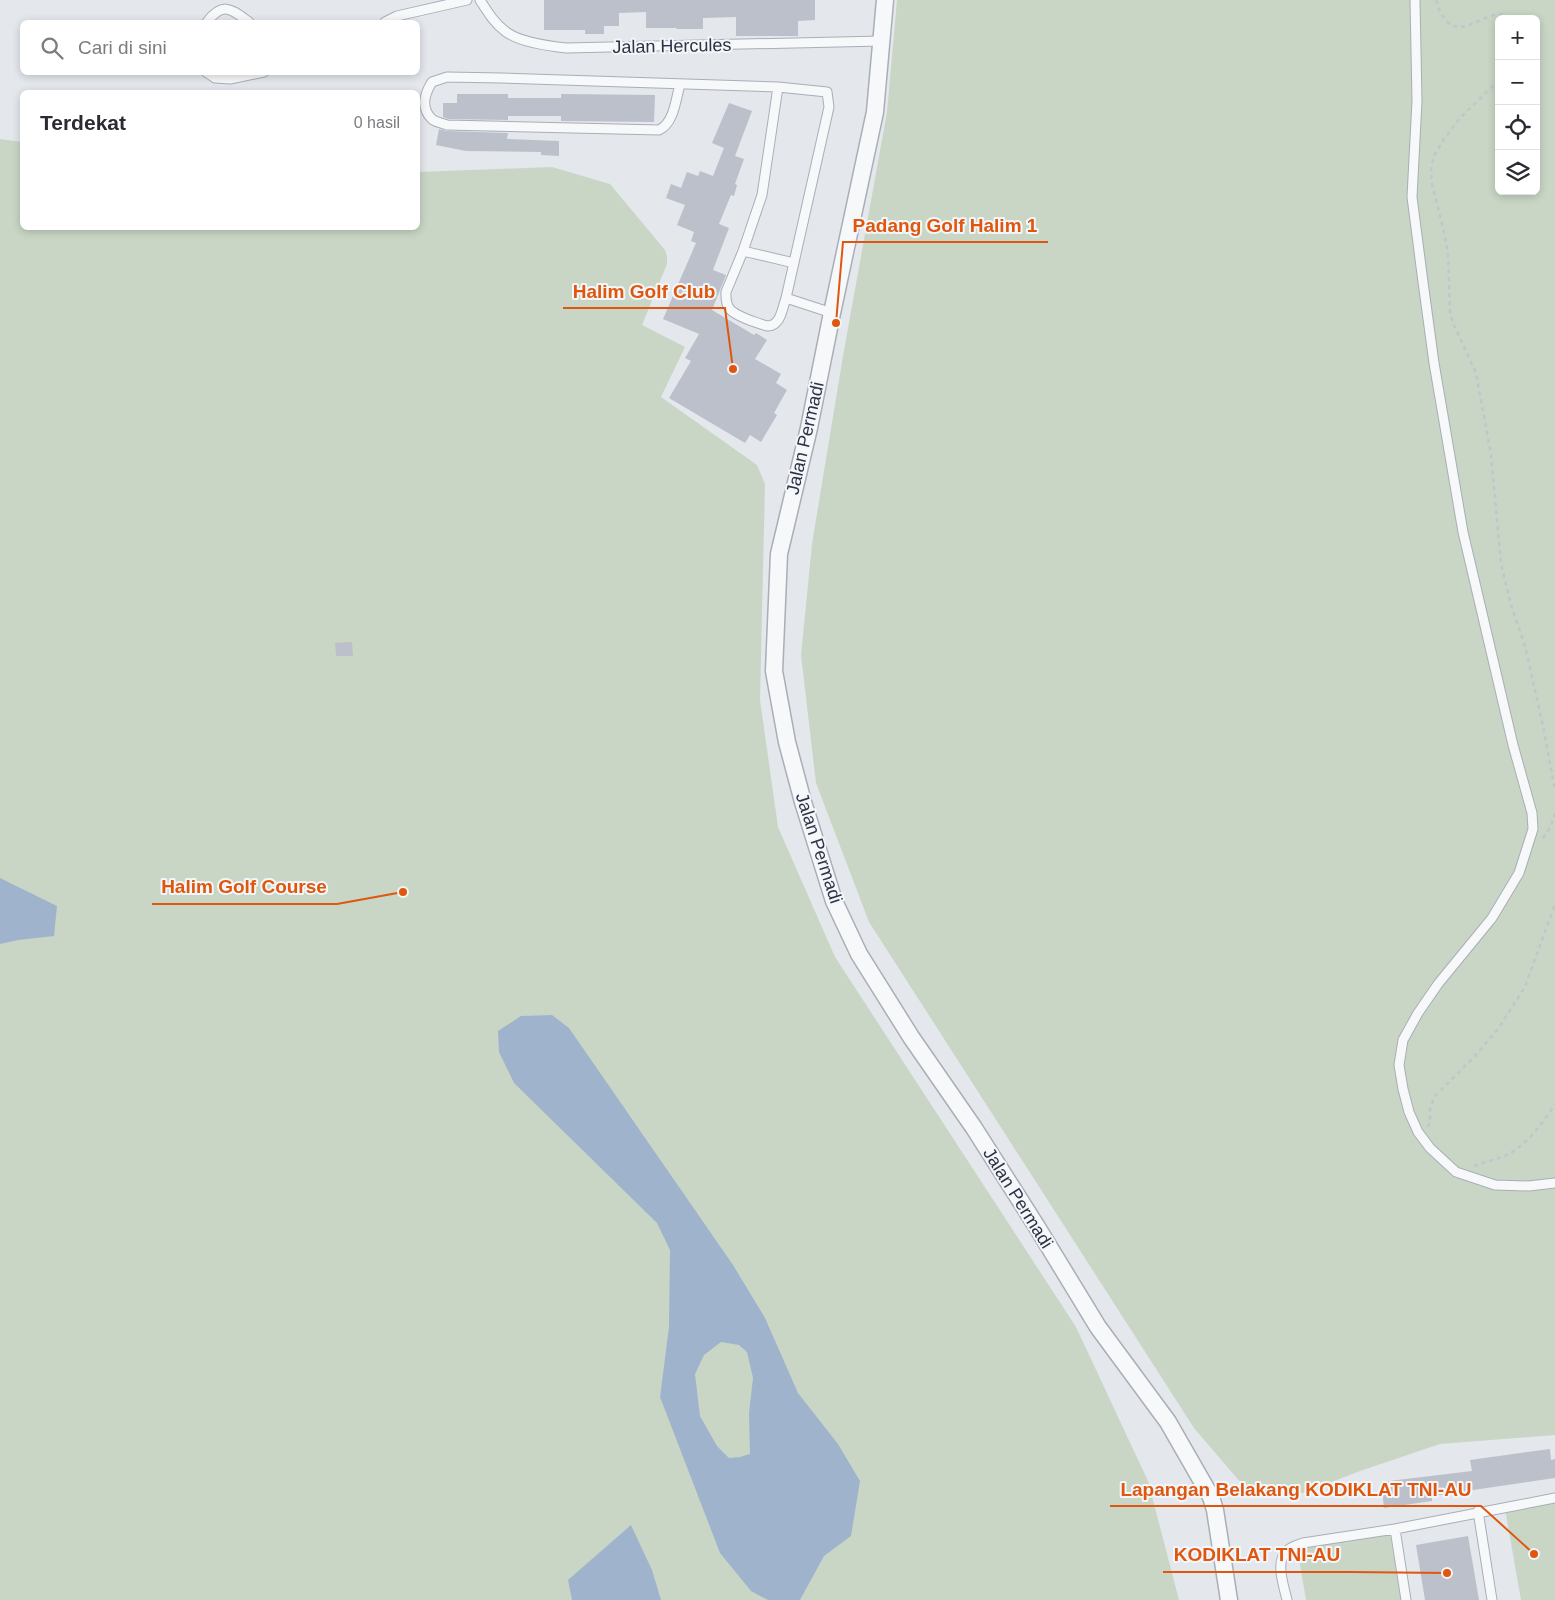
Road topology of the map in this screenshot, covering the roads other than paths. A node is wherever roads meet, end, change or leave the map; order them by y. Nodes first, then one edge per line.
1 (467, 0) edge
2 (480, 0) edge
3 (885, 0) edge
4 (1415, 0) edge
5 (209, 20) edge
6 (247, 20) edge
7 (389, 20) edge
8 (882, 40) junction
9 (210, 75) edge
10 (249, 75) edge
11 (680, 84) junction
12 (778, 87) junction
13 (743, 251) junction
14 (794, 263) junction
15 (786, 298) junction
16 (832, 313) junction
17 (1555, 1183) edge
18 (1555, 1498) edge
19 (1478, 1512) junction
20 (1395, 1529) junction
21 (1229, 1600) edge
22 (1287, 1600) edge
23 (1406, 1600) edge
24 (1492, 1600) edge

1 - 7 lane
2 - 8 lane, Jalan Hercules
3 - 8 street, Jalan Permadi
4 - 17 lane
5 - 6 lane
8 - 16 street, Jalan Permadi
9 - 10 lane
11 - 11 lane
11 - 12 lane
12 - 13 lane
12 - 14 lane
13 - 14 lane
13 - 15 lane
14 - 15 lane
15 - 16 lane
16 - 21 street, Jalan Permadi
18 - 19 lane
19 - 20 lane
19 - 24 lane
20 - 22 lane
20 - 23 lane

